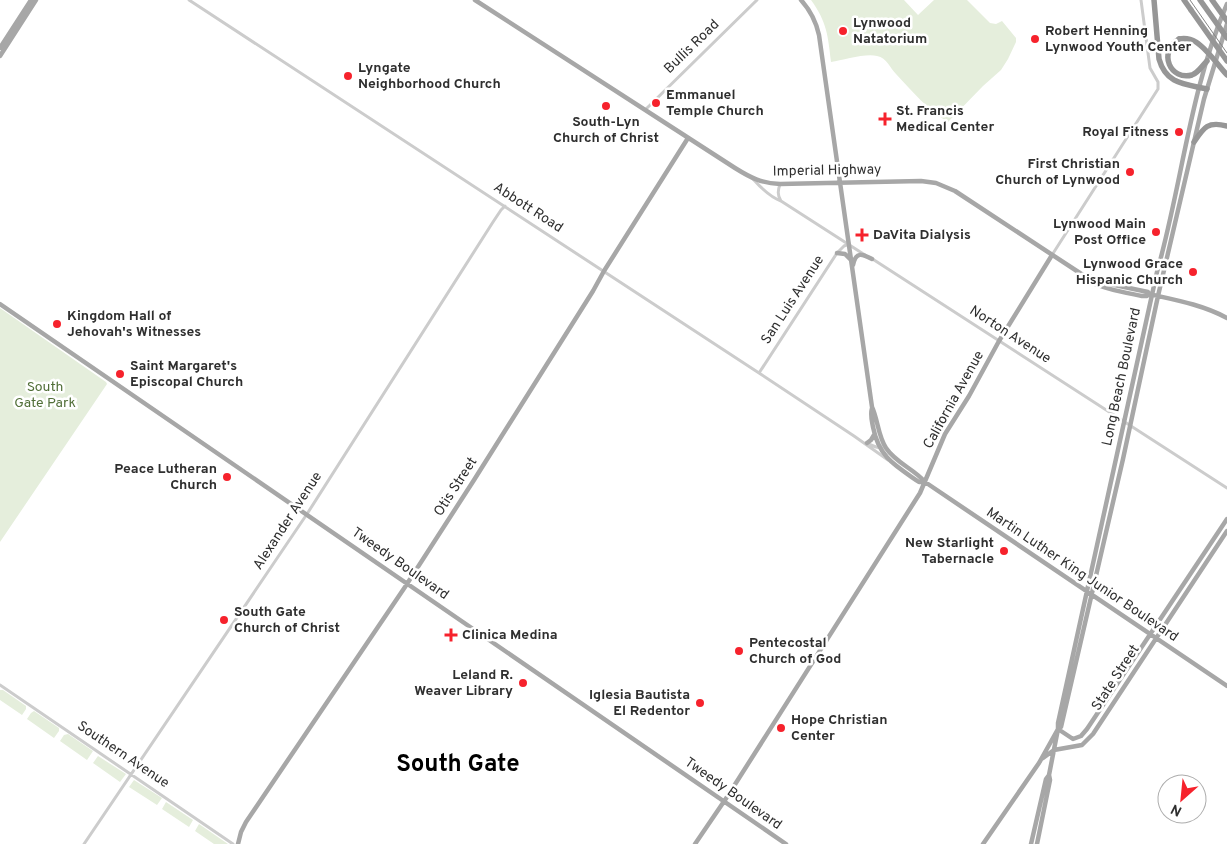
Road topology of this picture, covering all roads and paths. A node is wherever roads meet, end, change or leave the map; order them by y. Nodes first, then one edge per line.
1 (30, 0) edge
2 (36, 0) edge
3 (189, 0) edge
4 (475, 0) edge
5 (757, 0) edge
6 (801, 0) edge
7 (1141, 0) edge
8 (1154, 0) edge
9 (1184, 0) edge
10 (1200, 0) edge
11 (1212, 0) edge
12 (1227, 4) edge
13 (1227, 22) edge
14 (1227, 38) edge
15 (0, 48) edge
16 (0, 56) edge
17 (1207, 61) junction
18 (1227, 61) edge
19 (1227, 76) edge
20 (1200, 87) junction
21 (1207, 88) junction
22 (644, 110) junction
23 (1227, 126) edge
24 (688, 138) junction
25 (1194, 142) junction
26 (752, 178) junction
27 (841, 182) junction
28 (780, 184) junction
29 (781, 201) junction
30 (505, 206) junction
31 (849, 244) junction
32 (837, 253) junction
33 (1052, 255) junction
34 (872, 259) junction
35 (851, 260) junction
36 (852, 269) junction
37 (604, 271) junction
38 (1151, 295) junction
39 (1158, 296) junction
40 (0, 304) edge
41 (1227, 318) edge
42 (999, 341) junction
43 (759, 373) junction
44 (872, 407) junction
45 (1124, 422) junction
46 (1130, 425) junction
47 (874, 435) junction
48 (854, 436) junction
49 (1120, 441) junction
50 (867, 443) junction
51 (886, 447) junction
52 (880, 448) junction
53 (1123, 459) junction
54 (889, 461) junction
55 (1114, 470) junction
56 (926, 482) junction
57 (1117, 485) junction
58 (1227, 488) edge
59 (307, 514) junction
60 (1227, 519) edge
61 (1227, 531) edge
62 (1200, 560) junction
63 (1205, 564) junction
64 (407, 583) junction
65 (1090, 593) junction
66 (1151, 634) junction
67 (1157, 638) junction
68 (0, 685) edge
69 (1227, 686) edge
70 (1058, 729) junction
71 (1054, 750) junction
72 (1038, 763) junction
73 (131, 774) junction
74 (1049, 775) junction
75 (724, 801) junction
76 (84, 844) edge
77 (233, 844) edge
78 (238, 844) edge
79 (695, 844) edge
80 (786, 844) edge
81 (983, 844) edge
82 (1032, 844) edge
83 (1037, 844) edge

1 - 15 main road
2 - 16 main road
3 - 30 street, Abbott Road
4 - 22 main road, Imperial Highway
5 - 22 street, Bullis Road
6 - 27 main road, Martin Luther King Junior Boulevard
7 - 33 street, California Avenue
8 - 20 highway
9 - 18 highway, bridge
10 - 14 highway, bridge
11 - 13 highway, bridge
12 - 17 main road, Long Beach Boulevard
13 - 21 main road, Long Beach Boulevard
17 - 19 highway, bridge
17 - 20 main road, Long Beach Boulevard
20 - 21 highway
20 - 38 main road, Long Beach Boulevard
21 - 25 main road, Long Beach Boulevard
22 - 24 main road, Imperial Highway
23 - 25 highway
24 - 26 main road, Imperial Highway
24 - 37 main road, Otis Street
25 - 39 main road, Long Beach Boulevard
26 - 28 main road, Imperial Highway
26 - 29 street, Norton Avenue
27 - 28 main road, Imperial Highway
27 - 31 main road, Martin Luther King Junior Boulevard
27 - 33 main road, Imperial Highway
28 - 29 street
29 - 31 street, Norton Avenue
30 - 37 street, Abbott Road
30 - 59 street, Alexander Avenue
31 - 32 street, San Luis Avenue
31 - 34 street, Norton Avenue
31 - 35 main road, Martin Luther King Junior Boulevard
32 - 35 main road
32 - 43 street, San Luis Avenue
33 - 38 main road, Imperial Highway
33 - 42 main road, California Avenue
34 - 36 main road
34 - 42 street, Norton Avenue
35 - 36 main road, Martin Luther King Junior Boulevard
36 - 44 main road, Martin Luther King Junior Boulevard
37 - 43 street, Abbott Road
37 - 64 main road, Otis Street
38 - 39 main road, Imperial Highway
38 - 45 main road, Long Beach Boulevard
39 - 41 main road, Imperial Highway
39 - 46 main road, Long Beach Boulevard
40 - 59 main road, Tweedy Boulevard
42 - 45 street, Norton Avenue
42 - 56 main road, California Avenue
43 - 48 street, Abbott Road
44 - 47 main road, Martin Luther King Junior Boulevard
44 - 51 main road, Martin Luther King Junior Boulevard
45 - 46 street, Norton Avenue
45 - 49 main road, Long Beach Boulevard
46 - 53 main road, Long Beach Boulevard
46 - 58 street, Norton Avenue
47 - 50 main road
47 - 52 main road, Martin Luther King Junior Boulevard
48 - 50 street, Abbott Road
48 - 54 street, Abbott Road
49 - 53 main road
49 - 55 main road, Long Beach Boulevard
50 - 52 street, Abbott Road
51 - 52 street
51 - 56 main road, Martin Luther King Junior Boulevard
52 - 54 main road, Martin Luther King Junior Boulevard
53 - 57 main road, Long Beach Boulevard
54 - 56 main road, Martin Luther King Junior Boulevard
55 - 57 main road
55 - 65 main road, Long Beach Boulevard
56 - 65 main road, Martin Luther King Junior Boulevard
56 - 75 main road, California Avenue
57 - 65 main road, Long Beach Boulevard
59 - 64 main road, Tweedy Boulevard
59 - 73 street, Alexander Avenue
60 - 62 main road, State Street
61 - 63 main road, State Street
62 - 63 main road
62 - 66 main road, State Street
63 - 67 main road, State Street
64 - 75 main road, Tweedy Boulevard
64 - 78 main road, Otis Street
65 - 66 main road, Martin Luther King Junior Boulevard
65 - 70 main road, Long Beach Boulevard
66 - 67 main road, Martin Luther King Junior Boulevard
66 - 70 main road, State Street
67 - 69 main road, Martin Luther King Junior Boulevard
67 - 71 main road, State Street
68 - 73 street, Southern Avenue
70 - 71 main road, Long Beach Boulevard
70 - 72 main road, State Street
71 - 72 main road, State Street
71 - 74 main road, Long Beach Boulevard
72 - 81 main road, State Street
73 - 76 street, Alexander Avenue
73 - 77 street, Southern Avenue
74 - 82 main road, Long Beach Boulevard
74 - 83 main road, Long Beach Boulevard
75 - 79 main road, California Avenue
75 - 80 main road, Tweedy Boulevard

